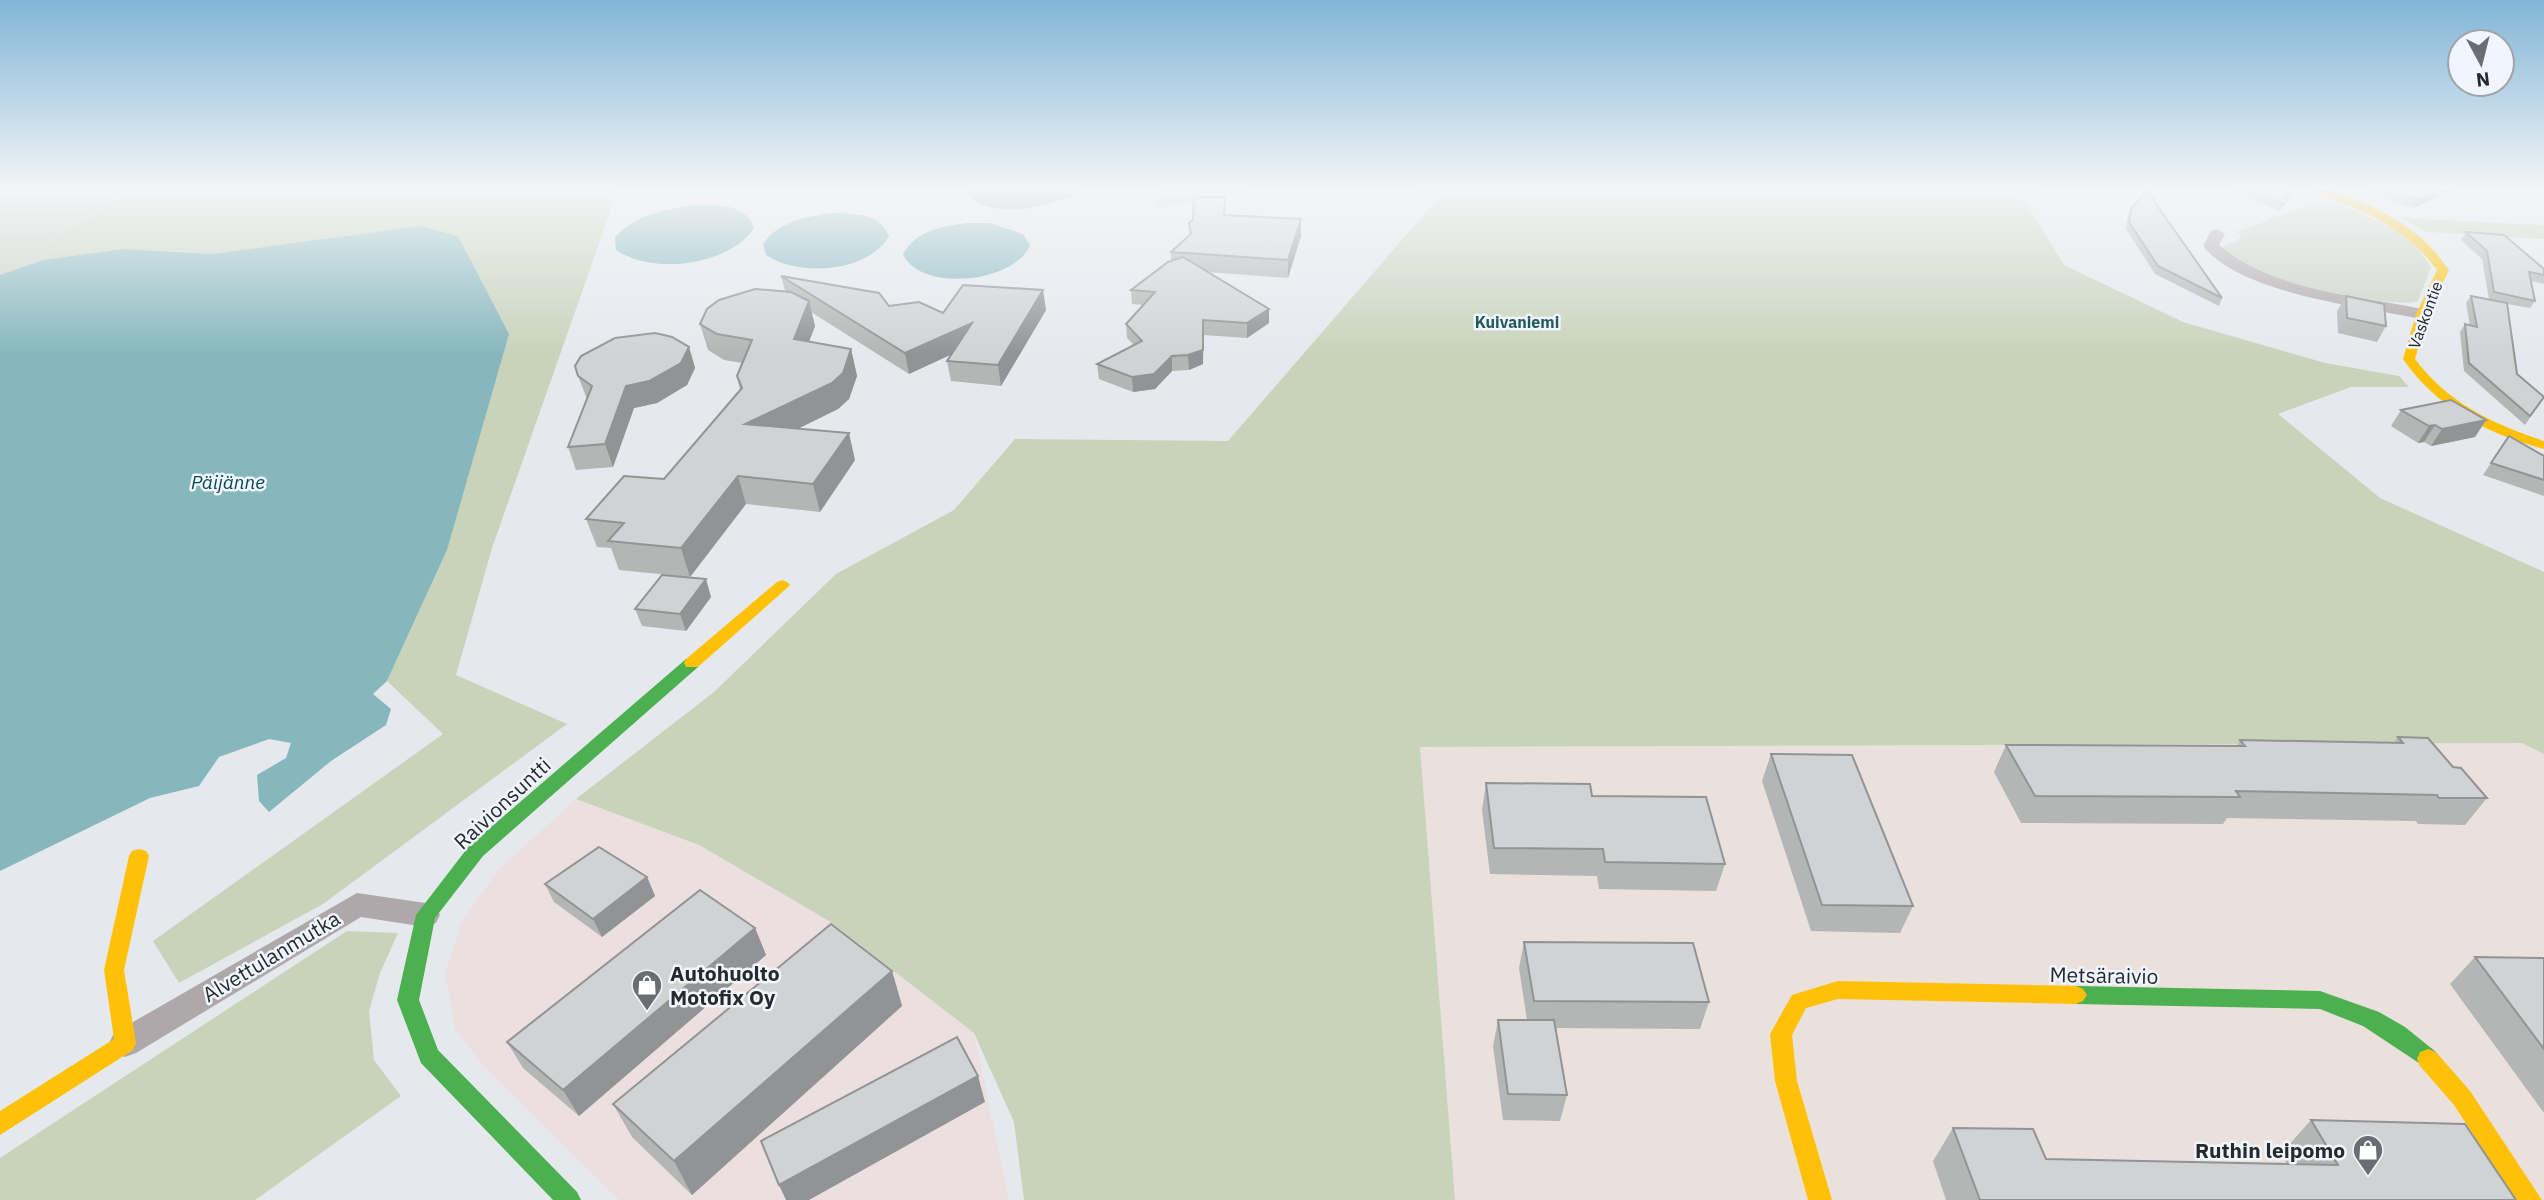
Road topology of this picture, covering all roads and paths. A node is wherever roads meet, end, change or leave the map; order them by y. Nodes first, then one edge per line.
1 (2212, 243) edge
2 (2426, 243) edge
3 (2422, 314) junction
4 (2544, 445) edge
5 (782, 585) dead end
6 (138, 856) dead end
7 (426, 915) junction
8 (125, 1043) junction
9 (0, 1124) edge
10 (569, 1200) edge
11 (1820, 1200) edge
12 (2530, 1200) edge

1 - 3 street
2 - 3 street, Vaskontie
3 - 4 street, Vaskontie
5 - 7 street, Raivionsuntti
6 - 8 street
7 - 8 street, Alvettulanmutka
7 - 10 street, Raivionsuntti
8 - 9 street
11 - 12 street, Metsäraivio

